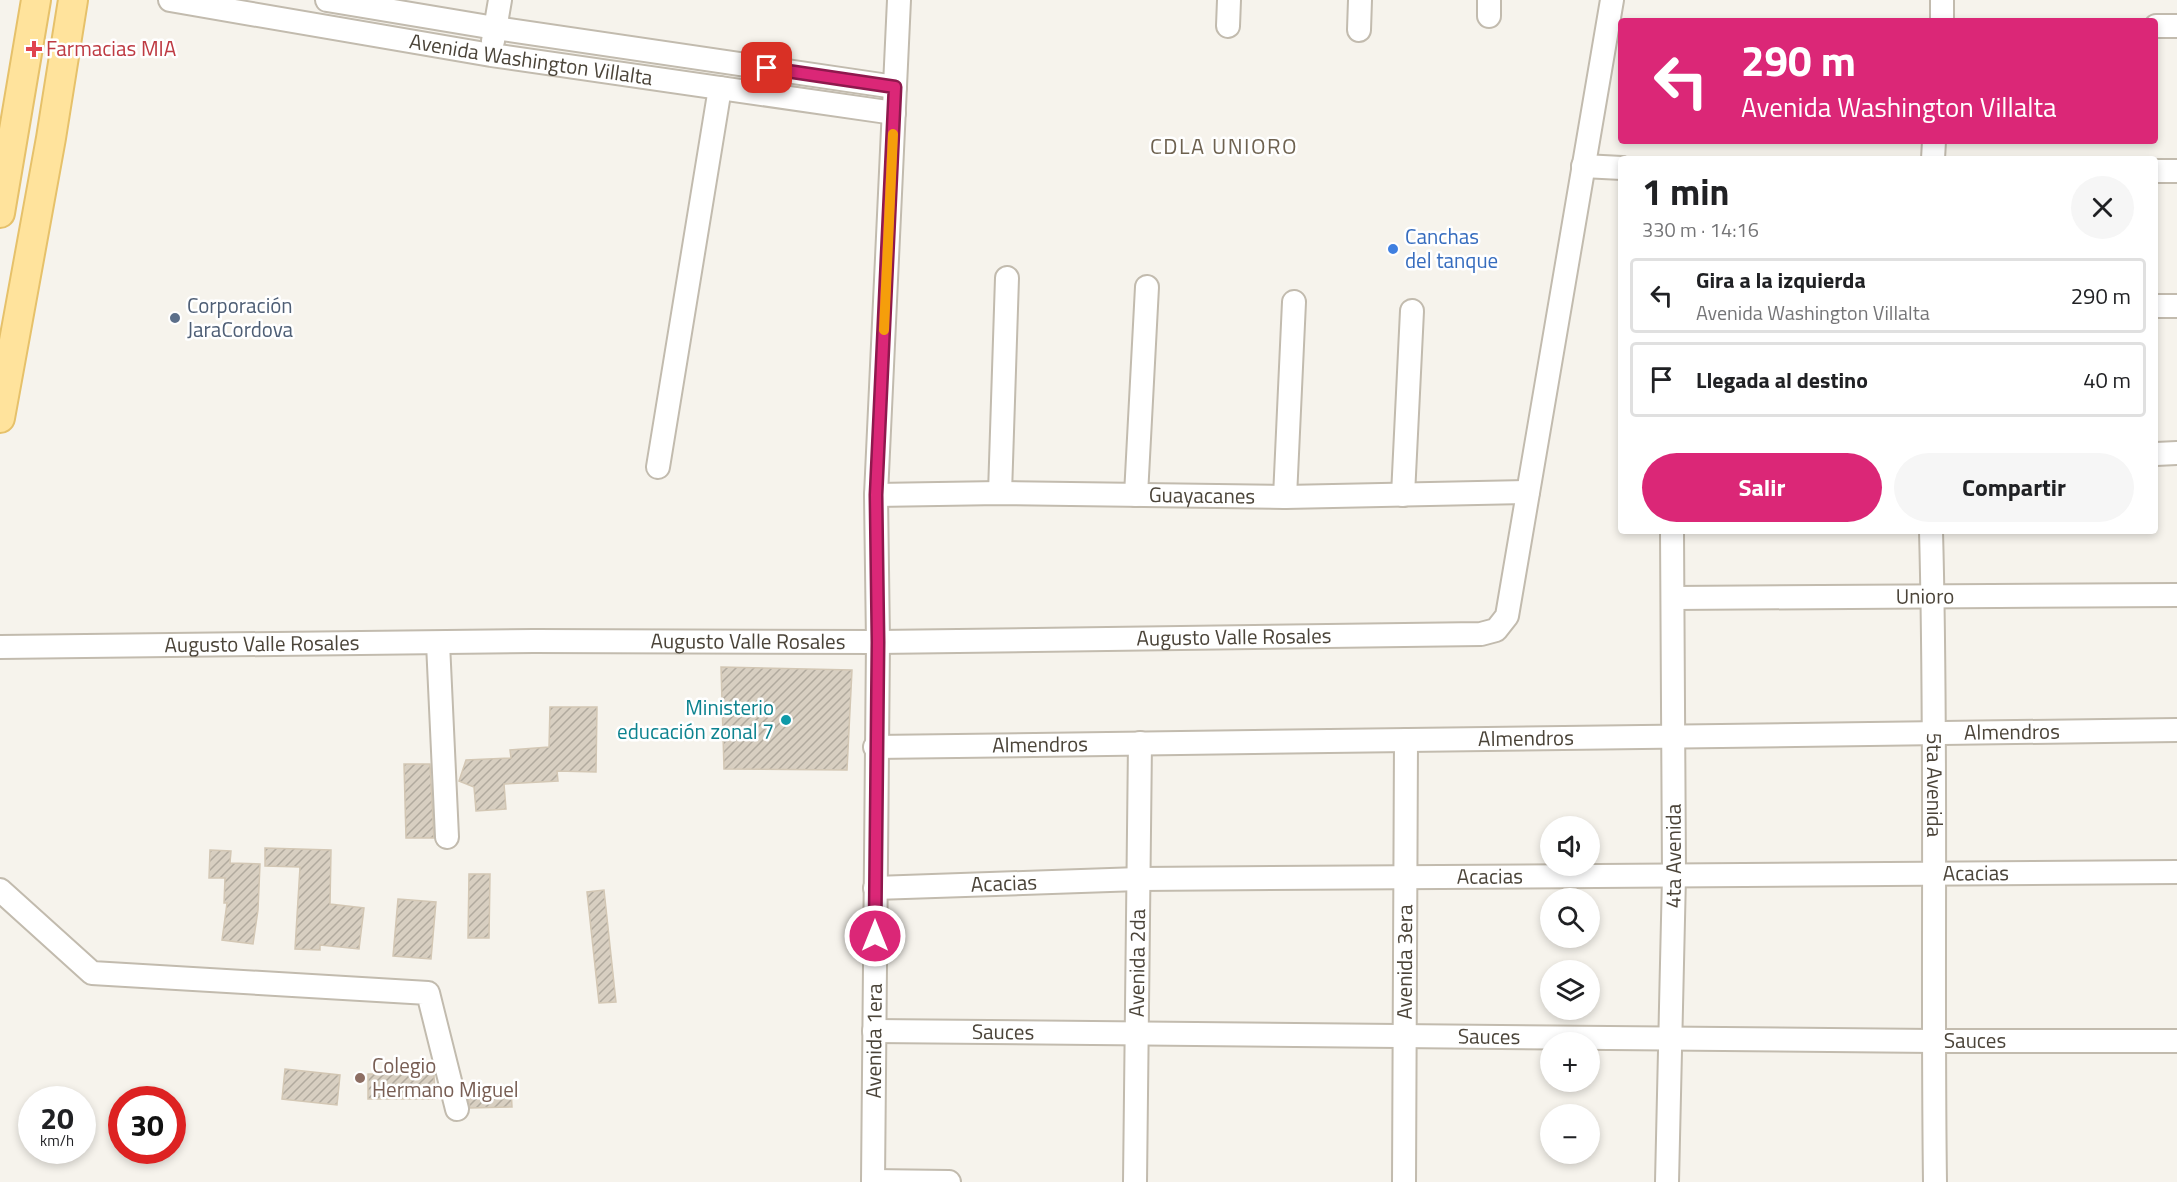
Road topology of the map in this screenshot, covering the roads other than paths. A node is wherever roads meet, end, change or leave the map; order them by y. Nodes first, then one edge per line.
1 (36, 0) edge
2 (73, 0) edge
3 (170, 0) edge
4 (327, 0) edge
5 (500, 0) edge
6 (899, 0) edge
7 (1228, 0) edge
8 (1360, 0) edge
9 (1612, 0) edge
10 (1942, 0) edge
11 (1942, 18) edge
12 (1228, 26) dead end
13 (2158, 26) edge
14 (2177, 26) edge
15 (495, 28) junction
16 (1359, 30) dead end
17 (491, 55) junction
18 (895, 87) junction
19 (720, 88) junction
20 (894, 113) junction
21 (1583, 166) junction
22 (1618, 168) edge
23 (2158, 171) edge
24 (2177, 171) edge
25 (0, 213) edge
26 (1007, 278) dead end
27 (1147, 287) dead end
28 (1294, 302) dead end
29 (2158, 306) edge
30 (2177, 306) edge
31 (1412, 311) dead end
32 (0, 418) edge
33 (2177, 453) edge
34 (2158, 454) edge
35 (658, 467) dead end
36 (1528, 492) junction
37 (1000, 493) junction
38 (876, 495) junction
39 (1136, 495) junction
40 (1403, 495) junction
41 (1285, 497) junction
42 (1672, 534) edge
43 (1931, 534) edge
44 (2177, 595) edge
45 (1933, 597) junction
46 (1673, 598) junction
47 (878, 642) junction
48 (438, 643) junction
49 (0, 647) edge
50 (2177, 730) edge
51 (1934, 734) junction
52 (1673, 736) junction
53 (1406, 740) junction
54 (1140, 743) junction
55 (875, 747) junction
56 (447, 837) dead end
57 (2177, 872) edge
58 (1934, 875) junction
59 (1674, 876) junction
60 (1405, 878) junction
61 (1139, 879) junction
62 (875, 888) junction
63 (1, 892) edge
64 (874, 1032) junction
65 (1137, 1033) junction
66 (1404, 1035) junction
67 (1671, 1038) junction
68 (1933, 1041) junction
69 (2177, 1041) edge
70 (457, 1109) dead end
71 (873, 1182) edge
72 (949, 1182) edge
73 (1135, 1182) edge
74 (1404, 1182) edge
75 (1667, 1182) edge
76 (1935, 1182) edge

1 - 25 main road
2 - 32 main road
3 - 17 street, Avenida Washington Villalta
4 - 15 street, Avenida Washington Villalta
5 - 15 street
6 - 18 street, Avenida 1era
7 - 12 street
8 - 16 street
9 - 21 street
10 - 11 street
13 - 14 street
15 - 17 street
15 - 18 street, Avenida Washington Villalta
17 - 19 street, Avenida Washington Villalta
18 - 20 street, Avenida 1era
19 - 20 street, Avenida Washington Villalta
19 - 35 street
20 - 38 street, Avenida 1era
21 - 22 street
21 - 36 street
23 - 24 street
26 - 37 street
27 - 39 street
28 - 41 street
29 - 30 street
31 - 40 street
33 - 34 street
36 - 40 street, Guayacanes
36 - 47 street, Augusto Valle Rosales
37 - 38 street, Guayacanes
37 - 39 street, Guayacanes
38 - 47 street, Avenida 1era
39 - 41 street, Guayacanes
40 - 41 street, Guayacanes
42 - 46 street, 4ta Avenida
43 - 45 street, 5ta Avenida
44 - 45 street, Unioro
45 - 46 street, Unioro
45 - 51 street, 5ta Avenida
46 - 52 street, 4ta Avenida
47 - 48 street, Augusto Valle Rosales
47 - 55 street, Avenida 1era
48 - 49 street, Augusto Valle Rosales
48 - 56 street
50 - 51 street, Almendros
51 - 52 street, Almendros
51 - 58 street, 5ta Avenida
52 - 53 street, Almendros
52 - 59 street, 4ta Avenida
53 - 54 street, Almendros
53 - 60 street, Avenida 3era
54 - 55 street, Almendros
54 - 61 street, Avenida 2da
55 - 62 street, Avenida 1era
57 - 58 street, Acacias
58 - 59 street, Acacias
58 - 68 street, 5ta Avenida
59 - 60 street, Acacias
59 - 67 street, 4ta Avenida
60 - 61 street, Acacias
60 - 66 street, Avenida 3era
61 - 62 street, Acacias
61 - 65 street, Avenida 2da
62 - 64 street, Avenida 1era
63 - 70 street
64 - 65 street, Sauces
64 - 71 street, Avenida 1era
65 - 66 street, Sauces
65 - 73 street, Avenida 2da
66 - 67 street, Sauces
66 - 74 street, Avenida 3era
67 - 68 street, Sauces
67 - 75 street, 4ta Avenida
68 - 69 street, Sauces
68 - 76 street, 5ta Avenida
71 - 72 street

